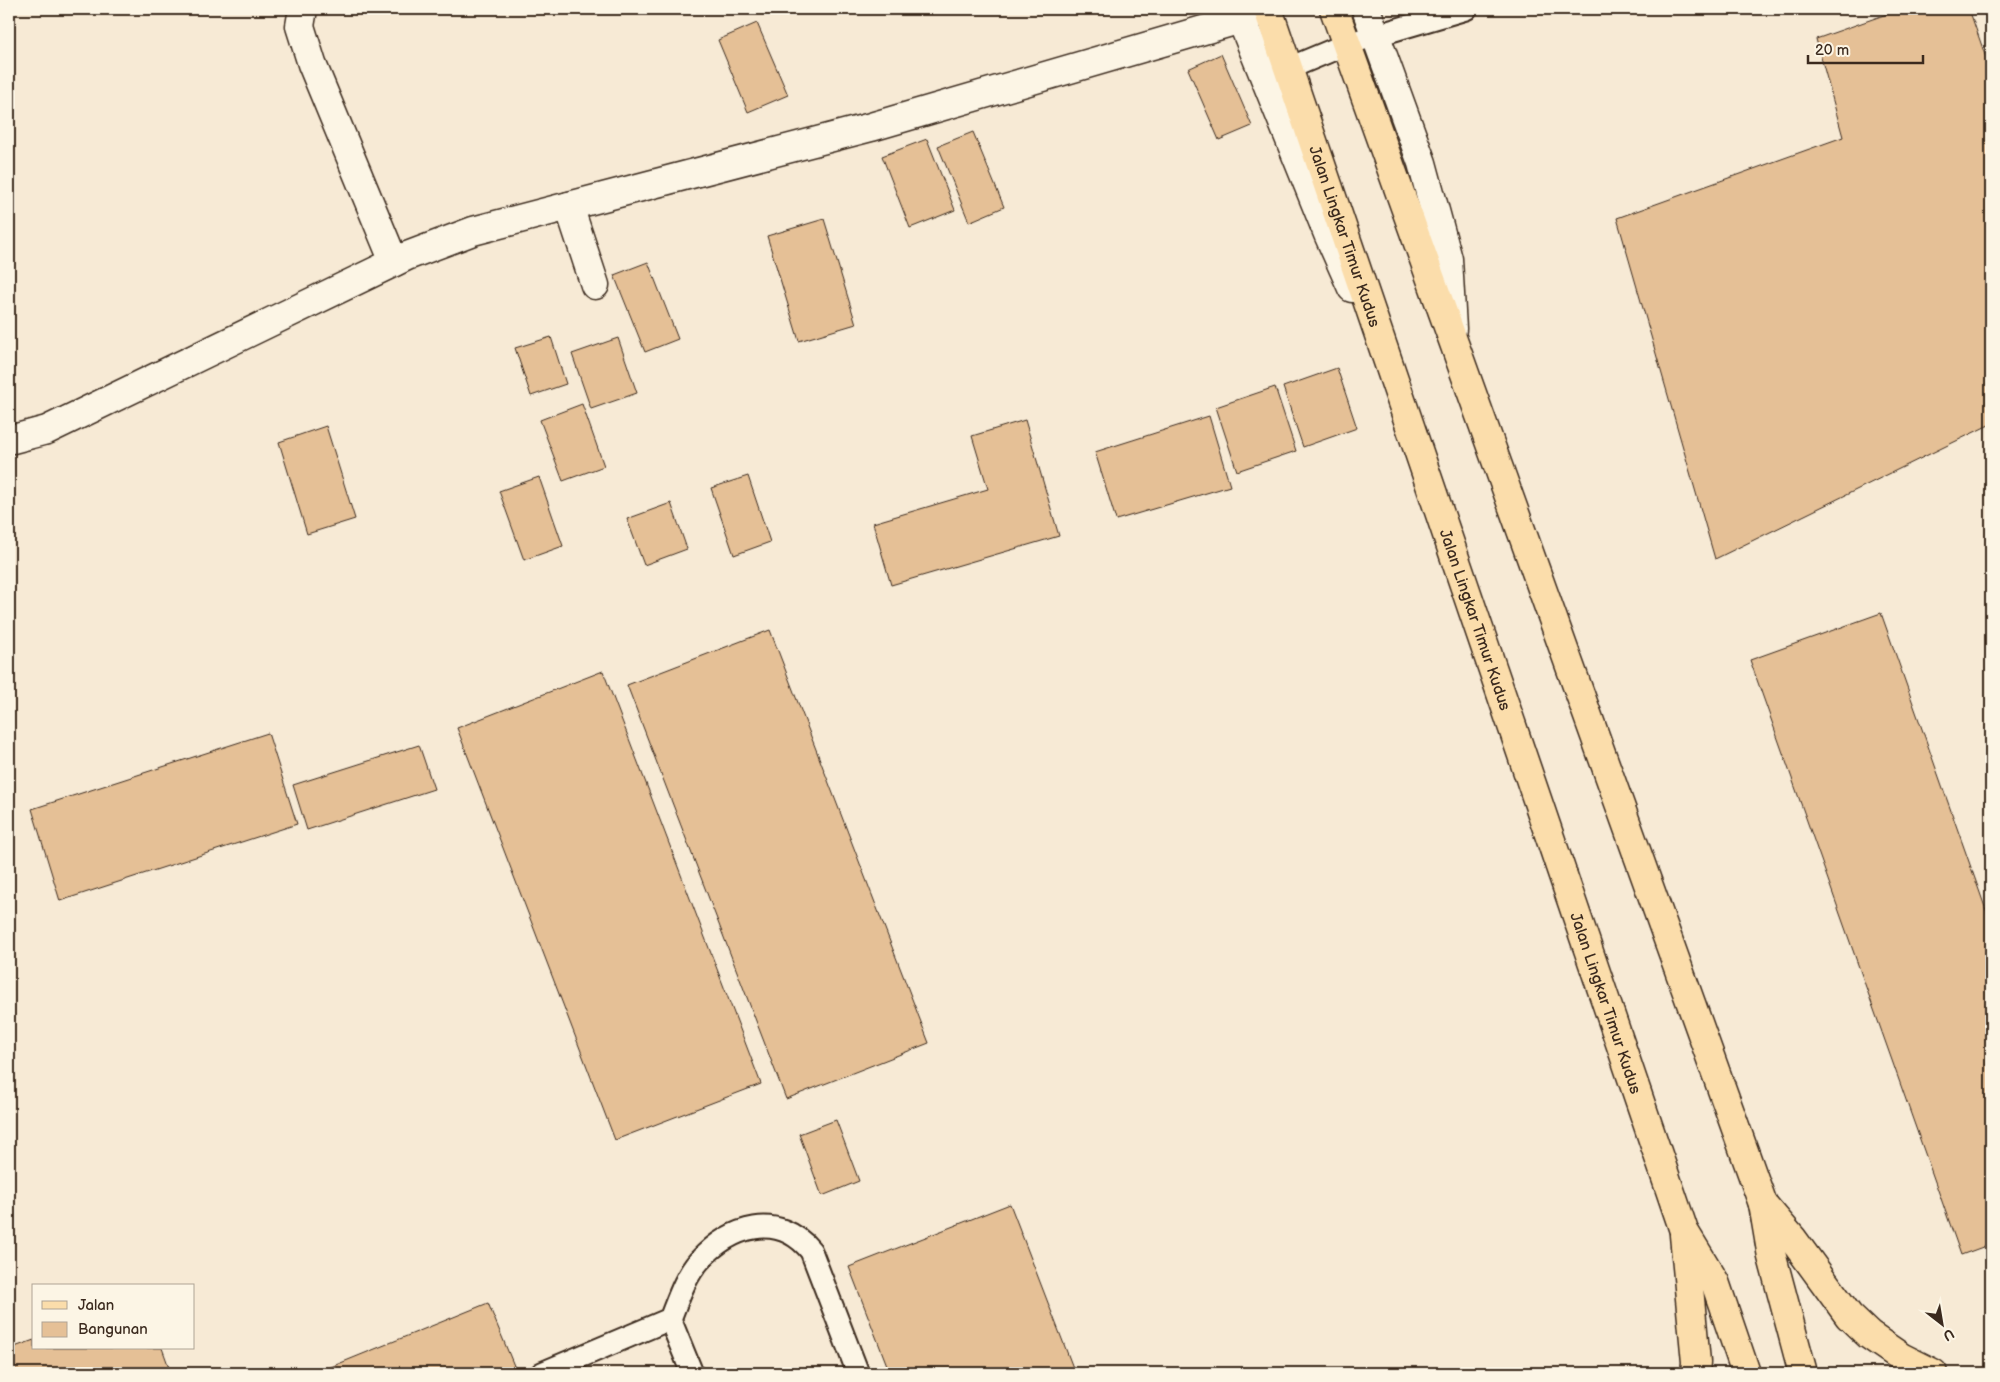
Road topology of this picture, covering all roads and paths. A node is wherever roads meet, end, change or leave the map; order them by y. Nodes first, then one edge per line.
1 (302, 9) edge
2 (1267, 9) edge
3 (1334, 9) edge
4 (1366, 9) edge
5 (1466, 9) edge
6 (1239, 14) edge
7 (1375, 35) junction
8 (1347, 44) junction
9 (1288, 69) junction
10 (569, 206) junction
11 (394, 262) junction
12 (595, 285) dead end
13 (1375, 325) junction
14 (1452, 338) junction
15 (9, 438) edge
16 (1763, 1204) junction
17 (1684, 1230) junction
18 (670, 1319) junction
19 (542, 1373) edge
20 (692, 1373) edge
21 (858, 1373) edge
22 (1695, 1373) edge
23 (1746, 1373) edge
24 (1803, 1373) edge
25 (1933, 1373) edge

1 - 11 street
2 - 6 street
2 - 9 main road, Jalan Lingkar Timur Kudus
3 - 8 main road
4 - 7 street
5 - 7 lane
6 - 10 street
6 - 13 street
7 - 8 lane
7 - 14 street
8 - 9 lane
8 - 14 main road
9 - 13 main road, Jalan Lingkar Timur Kudus
10 - 11 street
10 - 12 street
11 - 15 street
13 - 17 main road, Jalan Lingkar Timur Kudus
14 - 16 main road
16 - 24 main road
16 - 25 main road
17 - 22 main road
17 - 23 main road
18 - 19 lane
18 - 20 lane
18 - 21 lane

